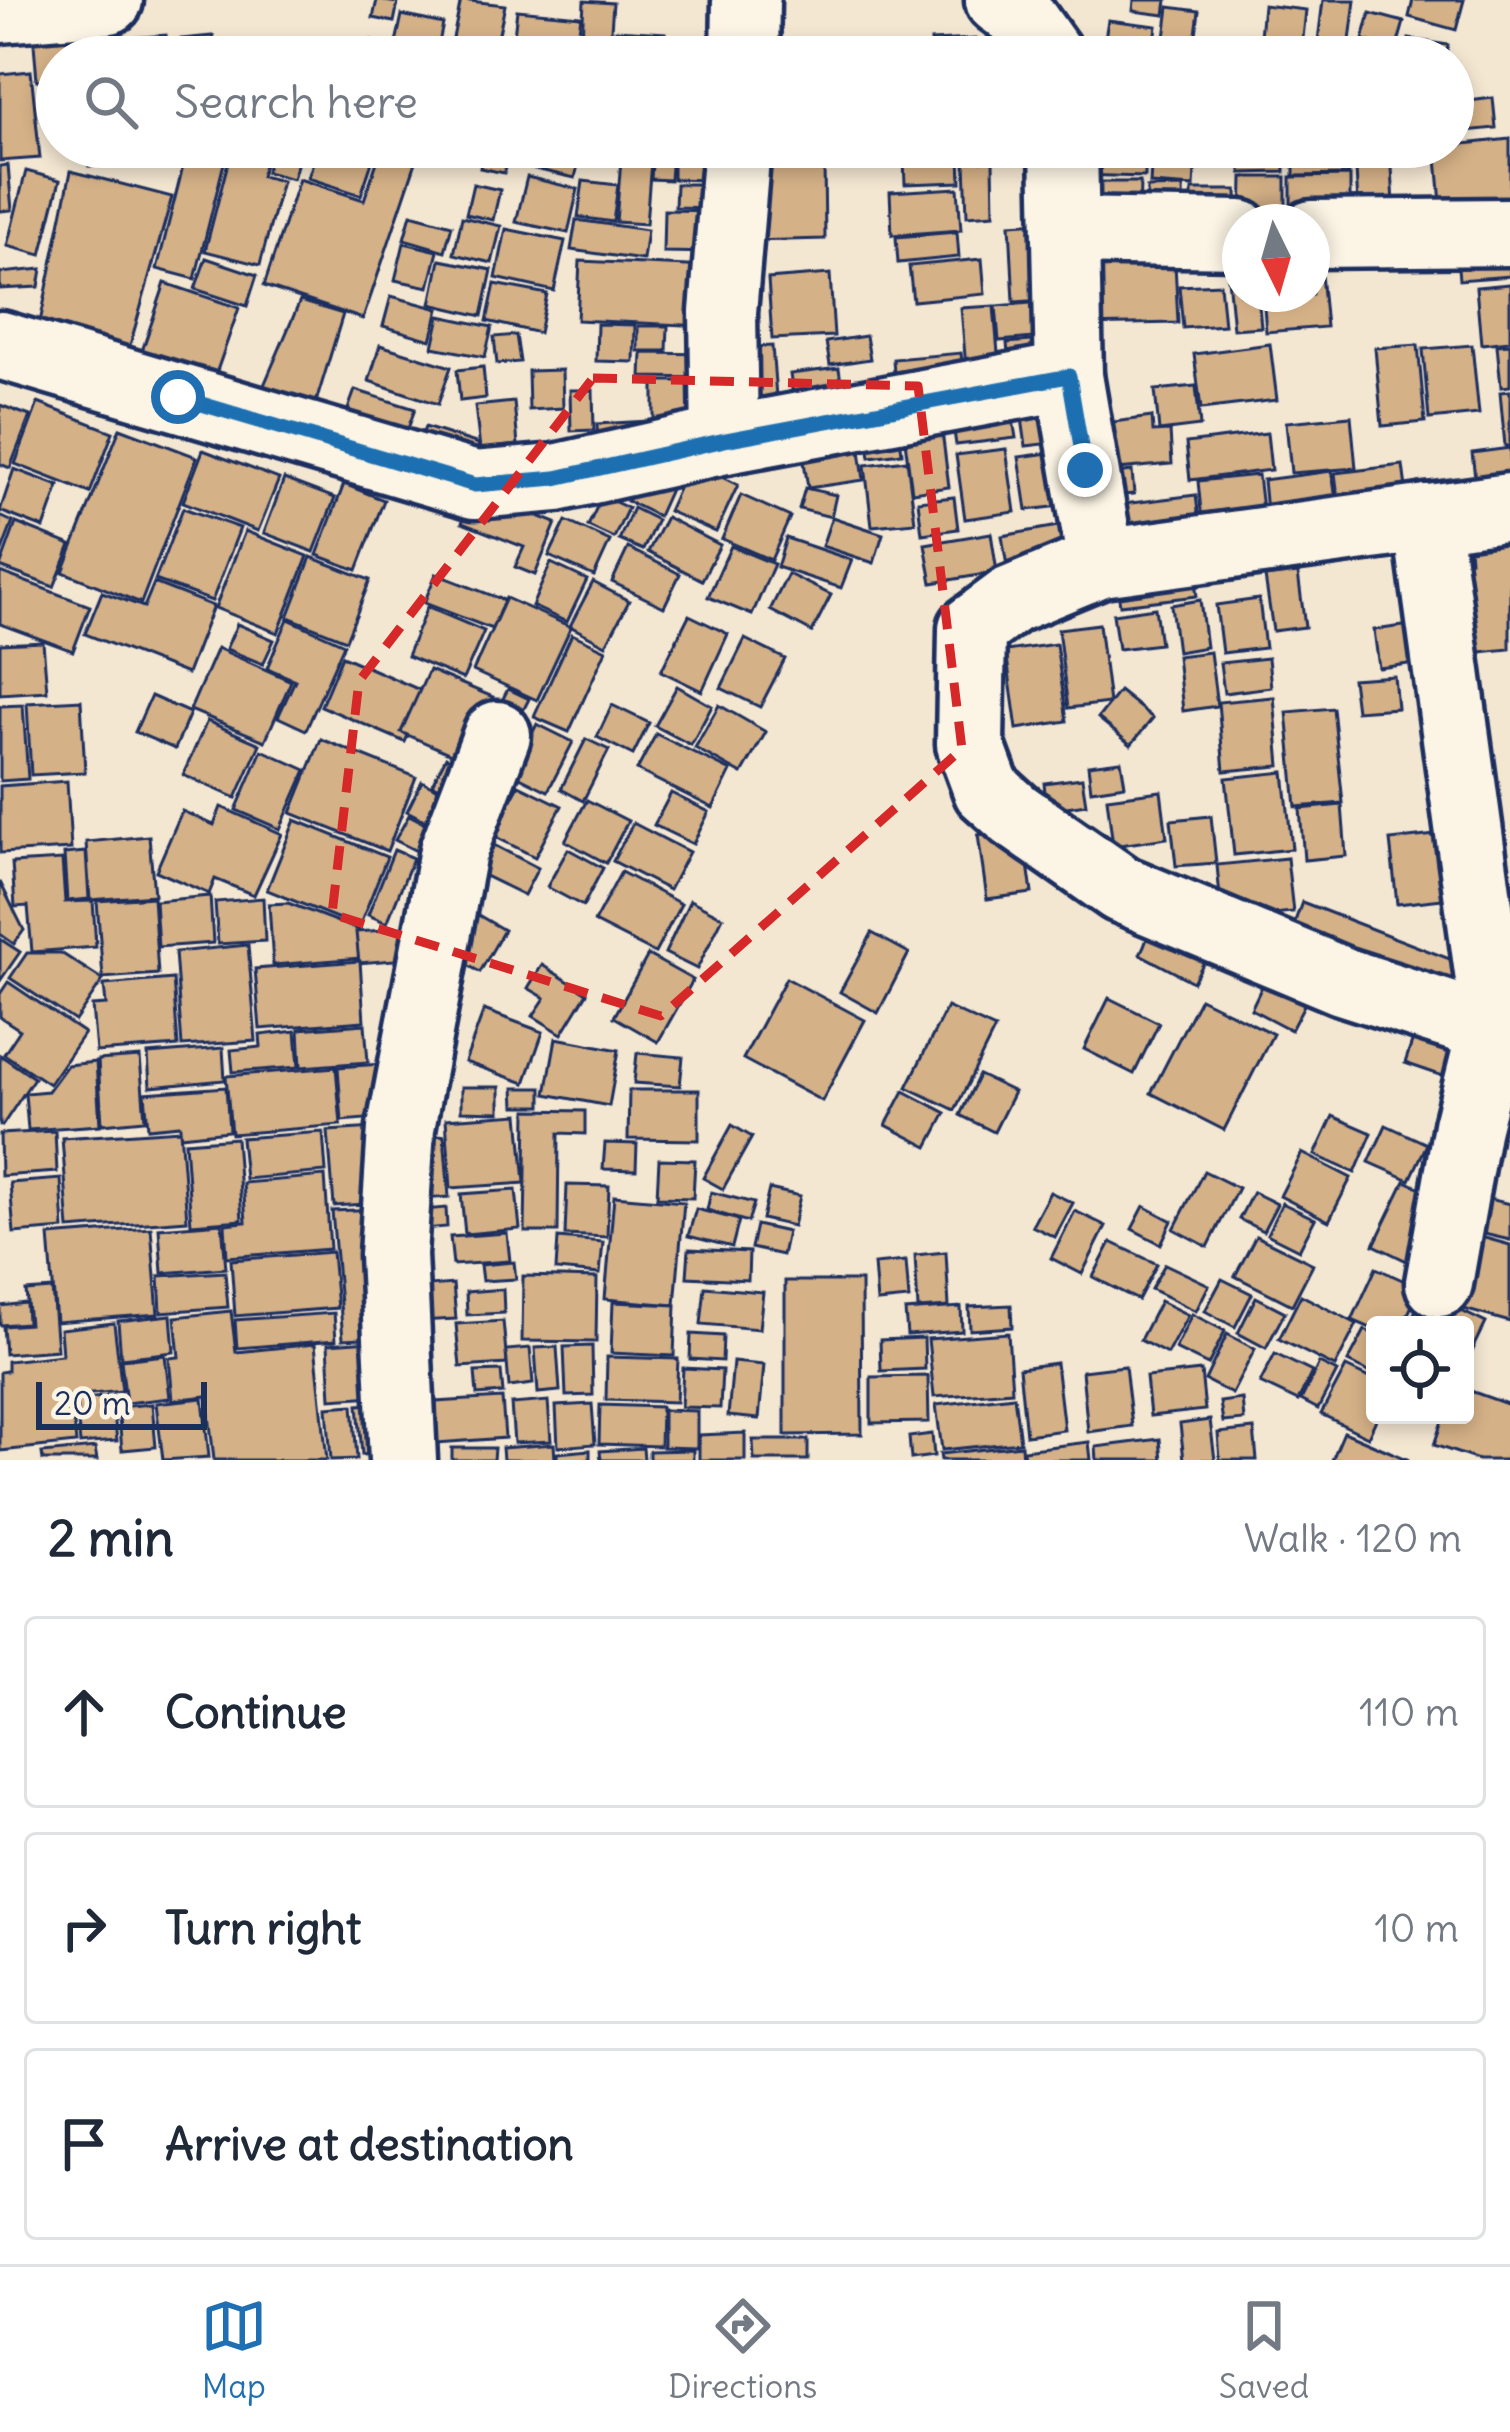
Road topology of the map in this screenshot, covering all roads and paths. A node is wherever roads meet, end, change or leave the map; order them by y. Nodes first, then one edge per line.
1 (110, 0) edge
2 (746, 0) edge
3 (999, 0) edge
4 (0, 9) edge
5 (745, 36) edge
6 (1036, 36) edge
7 (735, 168) edge
8 (1064, 168) edge
9 (1066, 231) junction
10 (1510, 232) edge
11 (1222, 234) edge
12 (1330, 234) edge
13 (0, 345) edge
14 (1069, 376) junction
15 (725, 440) junction
16 (1510, 507) edge
17 (1426, 518) junction
18 (1101, 563) junction
19 (497, 735) dead end
20 (1486, 1027) junction
21 (1439, 1283) dead end
22 (404, 1460) edge

1 - 4 street
2 - 5 street
3 - 6 street
7 - 15 street
8 - 9 street
9 - 11 street
9 - 14 street
10 - 12 street
13 - 15 street
14 - 15 street
14 - 18 street
16 - 17 street
17 - 18 street
17 - 20 street
18 - 20 street
19 - 22 street
20 - 21 street

